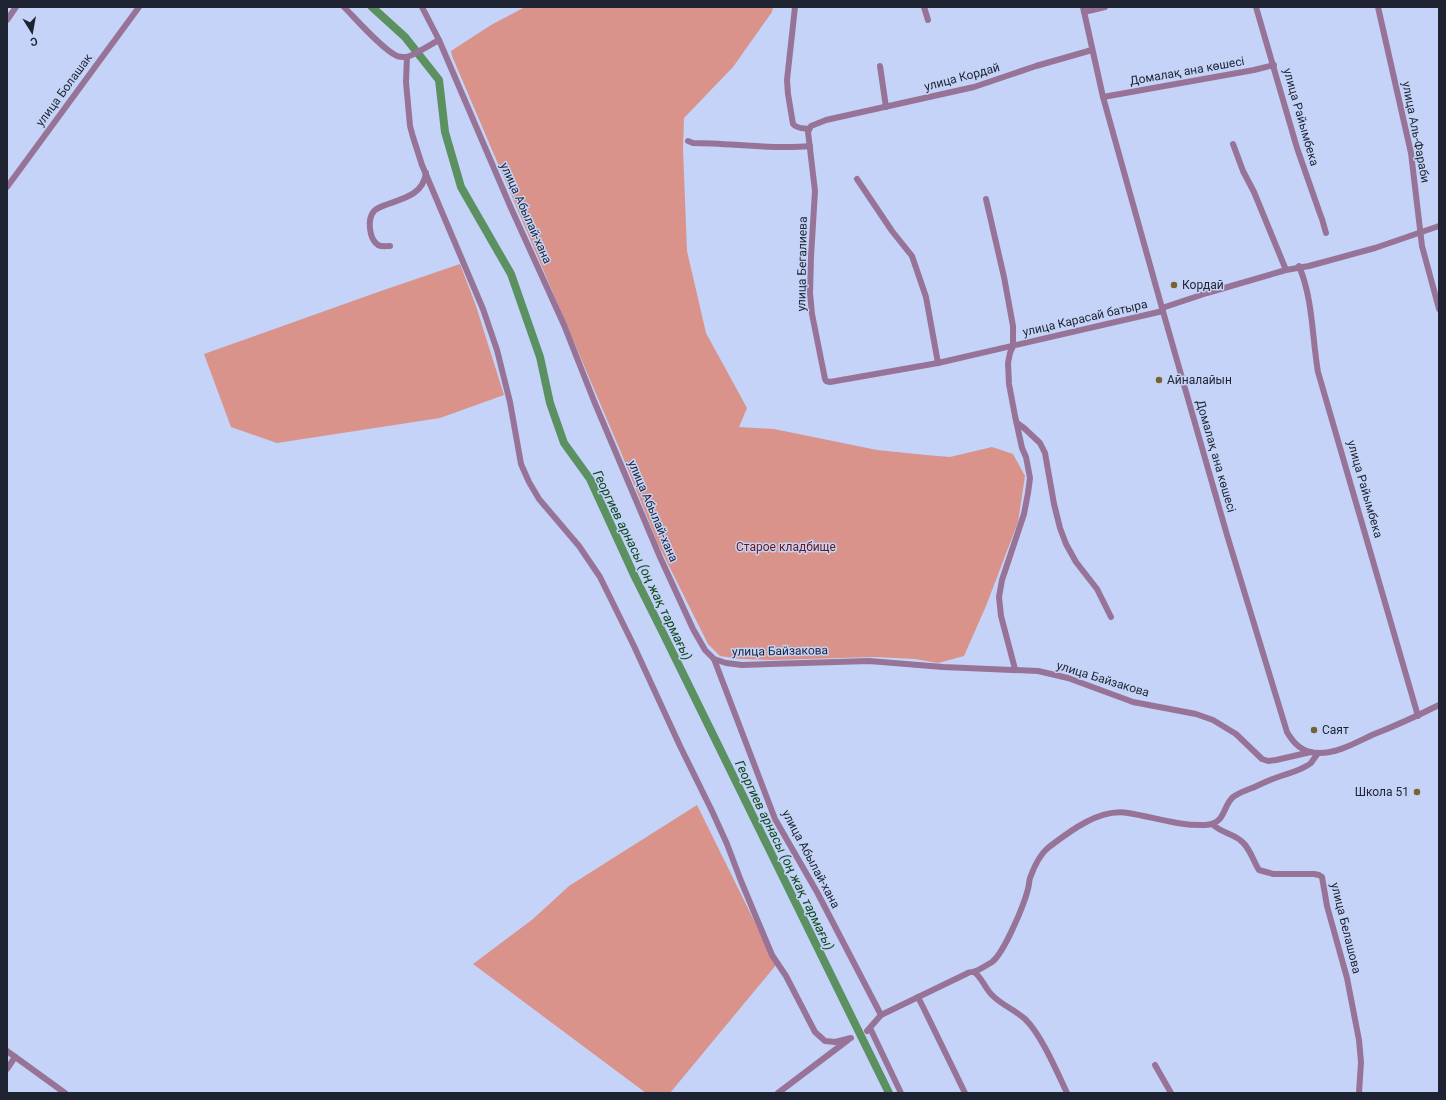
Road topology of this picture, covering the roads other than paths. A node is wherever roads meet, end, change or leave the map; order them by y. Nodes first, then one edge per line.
1 (16, 7) edge
2 (139, 7) edge
3 (344, 7) edge
4 (422, 7) edge
5 (795, 7) edge
6 (924, 7) edge
7 (1105, 7) edge
8 (1256, 7) edge
9 (1378, 7) edge
10 (1084, 10) edge
11 (7, 20) edge
12 (928, 20) dead end
13 (439, 40) junction
14 (1092, 50) junction
15 (407, 57) junction
16 (1274, 65) junction
17 (880, 66) dead end
18 (1103, 97) junction
19 (886, 107) junction
20 (810, 127) junction
21 (688, 141) dead end
22 (1233, 144) dead end
23 (810, 146) junction
24 (426, 173) junction
25 (857, 179) dead end
26 (7, 186) edge
27 (986, 199) dead end
28 (1439, 226) edge
29 (1420, 232) junction
30 (1326, 233) dead end
31 (390, 246) dead end
32 (1299, 266) junction
33 (1286, 270) junction
34 (1439, 309) edge
35 (1162, 310) junction
36 (1013, 346) junction
37 (938, 363) junction
38 (1017, 423) junction
39 (1111, 617) dead end
40 (714, 659) junction
41 (1015, 669) junction
42 (1439, 705) edge
43 (1418, 716) junction
44 (1298, 748) joint
45 (1315, 753) junction
46 (1212, 824) junction
47 (974, 972) junction
48 (918, 997) junction
49 (881, 1015) junction
50 (7, 1051) edge
51 (16, 1057) junction
52 (1155, 1065) dead end
53 (7, 1069) edge
54 (65, 1093) edge
55 (778, 1093) edge
56 (901, 1093) edge
57 (965, 1093) edge
58 (1067, 1093) edge
59 (1171, 1093) edge
60 (1359, 1093) edge

1 - 11 street
2 - 26 street, улица Болашак
3 - 15 street
4 - 13 street, улица Абылай-хана
5 - 20 street
6 - 12 street
7 - 10 street
8 - 16 street, улица Райымбека
9 - 29 street, улица Аль-Фараби
10 - 14 street, Домалақ ана көшесі
13 - 15 street
13 - 40 street, улица Абылай-хана
14 - 18 street, Домалақ ана көшесі
14 - 19 street, улица Кордай
15 - 24 street
16 - 18 street, Домалақ ана көшесі
16 - 30 street, улица Райымбека
17 - 19 street
18 - 35 street, Домалақ ана көшесі
19 - 20 street, улица Кордай
20 - 23 street, улица Бегалиева
21 - 23 street
22 - 33 street
23 - 37 street, улица Бегалиева
24 - 31 street
24 - 55 street
25 - 37 street
27 - 36 street
28 - 29 street, улица Карасай батыра
29 - 32 street, улица Карасай батыра
29 - 34 street, улица Аль-Фараби
32 - 33 street, улица Карасай батыра
32 - 43 street, улица Райымбека
33 - 35 street, улица Карасай батыра
35 - 36 street, улица Карасай батыра
35 - 44 street, Домалақ ана көшесі
36 - 37 street, улица Бегалиева
36 - 38 street
38 - 39 street
38 - 41 street
40 - 41 street, улица Байзакова
40 - 49 street, улица Абылай-хана
41 - 45 street, улица Байзакова
42 - 43 street, улица Байзакова
43 - 45 street, улица Байзакова
44 - 45 street, улица Байзакова
45 - 46 street
46 - 47 street
46 - 60 street, улица Белашова
47 - 48 street
47 - 58 street
48 - 49 street
48 - 57 street
49 - 56 street
50 - 51 street
51 - 53 street
51 - 54 street
52 - 59 street

